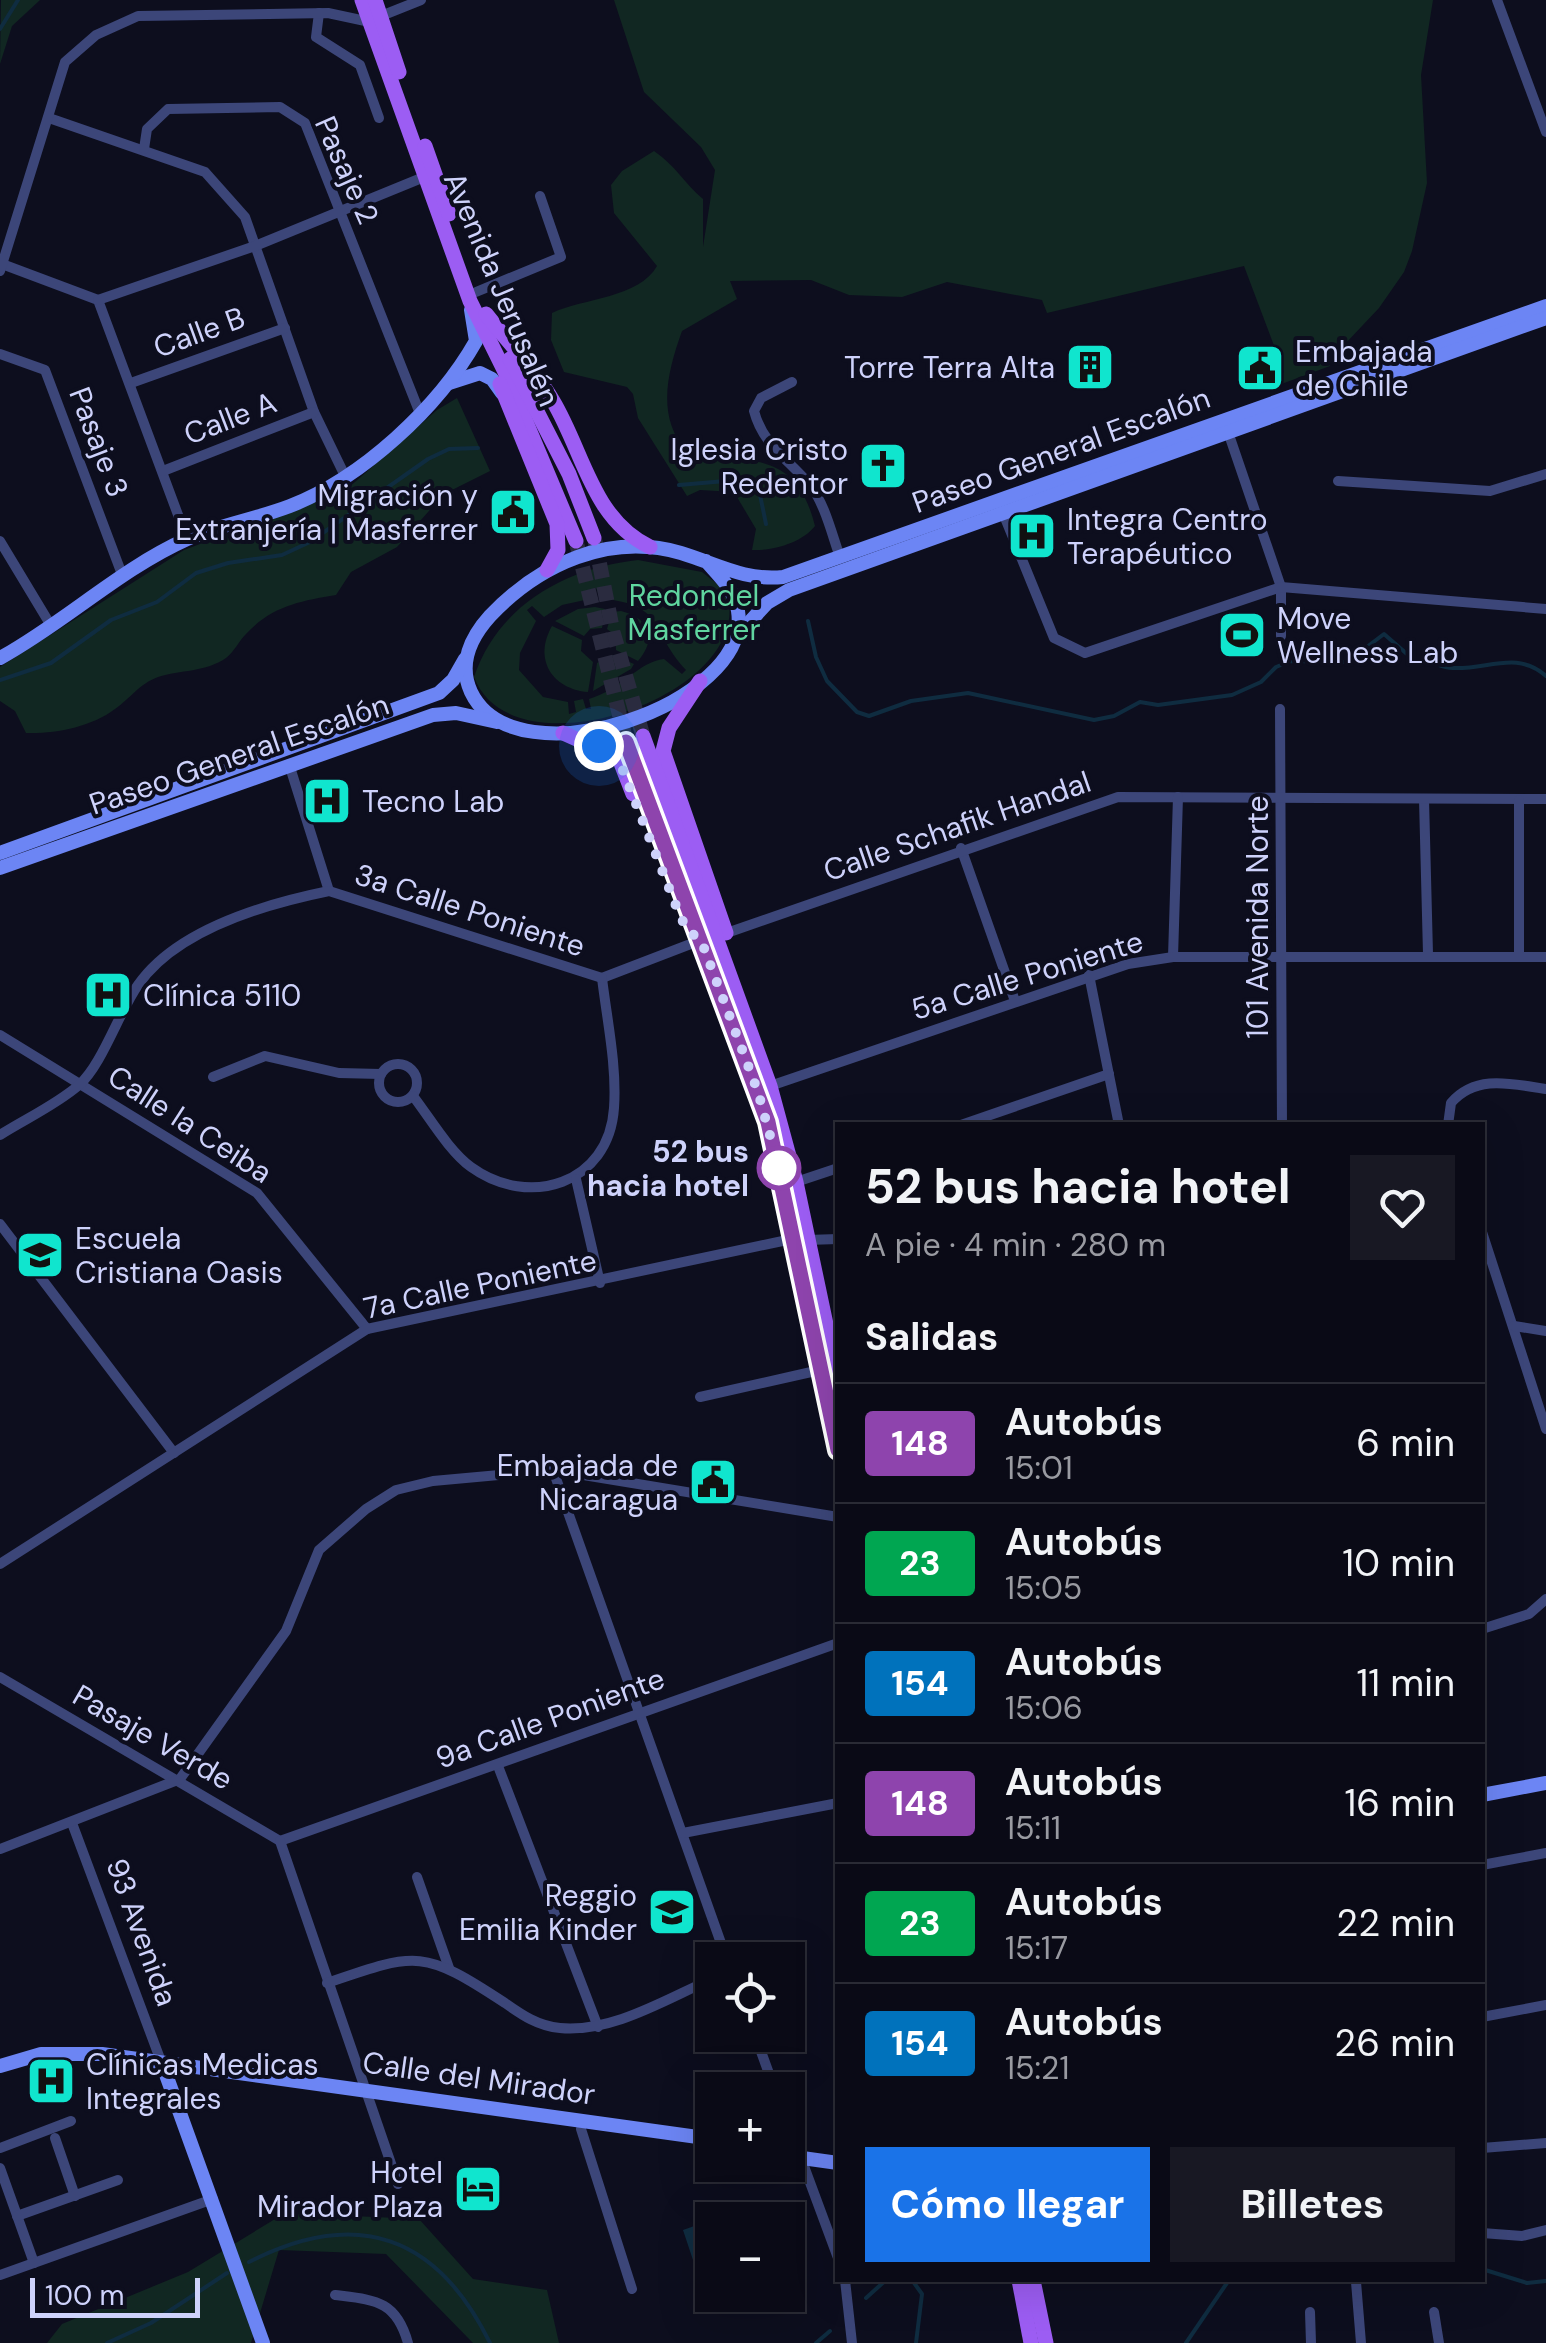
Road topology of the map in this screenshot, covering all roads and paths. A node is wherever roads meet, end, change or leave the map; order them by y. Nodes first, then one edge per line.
1 (362, 0) edge
2 (421, 0) edge
3 (1497, 0) edge
4 (319, 13) junction
5 (376, 13) edge
6 (1540, 96) edge
7 (49, 118) junction
8 (379, 118) dead end
9 (1546, 132) edge
10 (144, 148) junction
11 (424, 176) junction
12 (540, 196) dead end
13 (339, 211) junction
14 (255, 246) junction
15 (1, 267) edge
16 (473, 297) junction
17 (98, 300) junction
18 (1546, 306) edge
19 (486, 314) junction
20 (1546, 318) edge
21 (284, 328) junction
22 (0, 354) edge
23 (792, 382) dead end
24 (131, 383) junction
25 (440, 388) junction
26 (506, 400) junction
27 (314, 412) junction
28 (420, 412) junction
29 (1226, 426) junction
30 (163, 471) junction
31 (1546, 474) edge
32 (346, 478) junction
33 (1338, 480) dead end
34 (1000, 506) junction
35 (594, 538) tunnel mouth
36 (187, 539) junction
37 (0, 541) edge
38 (576, 541) tunnel mouth
39 (650, 547) junction
40 (840, 557) junction
41 (706, 561) junction
42 (547, 570) junction
43 (123, 577) junction
44 (1281, 587) junction
45 (1546, 609) edge
46 (50, 624) junction
47 (1281, 636) dead end
48 (736, 637) junction
49 (0, 658) edge
50 (465, 658) junction
51 (700, 681) junction
52 (1280, 709) dead end
53 (500, 723) junction
54 (562, 733) junction
55 (634, 739) tunnel mouth
56 (289, 764) junction
57 (1282, 795) junction
58 (1178, 797) junction
59 (1424, 799) junction
60 (1546, 799) edge
61 (1519, 800) junction
62 (962, 848) junction
63 (0, 853) edge
64 (0, 868) edge
65 (329, 891) junction
66 (714, 936) junction
67 (1428, 954) junction
68 (1283, 955) junction
69 (1173, 957) junction
70 (1519, 957) junction
71 (1546, 957) edge
72 (1089, 975) junction
73 (602, 978) junction
74 (1016, 1001) junction
75 (0, 1035) edge
76 (381, 1074) junction
77 (1109, 1074) junction
78 (213, 1077) dead end
79 (81, 1084) junction
80 (770, 1086) junction
81 (1546, 1088) edge
82 (413, 1096) junction
83 (970, 1122) edge
84 (1118, 1122) edge
85 (1282, 1122) edge
86 (1448, 1122) edge
87 (0, 1135) edge
88 (835, 1169) edge
89 (576, 1179) junction
90 (796, 1182) junction
91 (0, 1224) edge
92 (799, 1239) junction
93 (835, 1239) edge
94 (1485, 1241) edge
95 (600, 1283) junction
96 (1514, 1326) junction
97 (367, 1329) junction
98 (1546, 1331) edge
99 (835, 1369) edge
100 (820, 1370) junction
101 (700, 1397) dead end
102 (1546, 1428) edge
103 (835, 1437) edge
104 (174, 1453) junction
105 (553, 1470) junction
106 (835, 1517) edge
107 (0, 1564) edge
108 (1546, 1599) edge
109 (1485, 1627) edge
110 (835, 1644) edge
111 (0, 1677) edge
112 (638, 1711) junction
113 (498, 1766) junction
114 (180, 1779) junction
115 (1546, 1783) edge
116 (1485, 1794) edge
117 (835, 1803) edge
118 (72, 1823) junction
119 (683, 1833) junction
120 (280, 1841) junction
121 (0, 1848) edge
122 (1546, 1853) edge
123 (1485, 1864) edge
124 (416, 1877) dead end
125 (721, 1942) edge
126 (448, 1968) junction
127 (327, 1983) junction
128 (695, 1986) edge
129 (1546, 2005) edge
130 (1485, 2016) edge
131 (598, 2027) junction
132 (162, 2066) junction
133 (0, 2069) edge
134 (365, 2094) junction
135 (70, 2121) dead end
136 (581, 2129) junction
137 (55, 2138) dead end
138 (695, 2140) edge
139 (695, 2140) edge
140 (1546, 2143) edge
141 (0, 2148) edge
142 (1485, 2148) edge
143 (805, 2155) edge
144 (835, 2160) edge
145 (0, 2168) edge
146 (118, 2180) dead end
147 (805, 2181) edge
148 (398, 2184) dead end
149 (75, 2196) junction
150 (212, 2199) junction
151 (17, 2216) junction
152 (1546, 2230) edge
153 (1485, 2232) edge
154 (835, 2251) edge
155 (34, 2263) junction
156 (0, 2275) edge
157 (845, 2282) edge
158 (1018, 2282) edge
159 (1033, 2282) edge
160 (1356, 2282) dead end
161 (632, 2289) dead end
162 (335, 2295) dead end
163 (1310, 2312) dead end
164 (1434, 2312) dead end
165 (263, 2343) edge
166 (408, 2343) edge
167 (852, 2343) edge
168 (1031, 2343) edge
169 (1046, 2343) edge
170 (1311, 2343) edge
171 (1361, 2343) edge
172 (1439, 2343) edge

1 - 5 main road, Avenida Jerusalén
2 - 5 street
3 - 6 street
4 - 5 street
4 - 7 street
4 - 8 street
5 - 11 main road, Avenida Jerusalén
5 - 16 main road, Avenida Jerusalén
6 - 9 street
7 - 10 street
7 - 15 street
10 - 13 street, Pasaje 2
10 - 14 street
11 - 13 street
11 - 16 main road, Avenida Jerusalén
12 - 16 street
13 - 14 street
13 - 28 street, Pasaje 2
14 - 17 street
14 - 21 street
15 - 17 street
16 - 19 main road, Avenida Jerusalén
16 - 25 main road
16 - 26 main road
16 - 38 main road, Avenida Jerusalén
17 - 24 street
18 - 29 main road, Paseo General Escalón
19 - 35 main road, Avenida Jerusalén
19 - 39 main road
20 - 29 main road, Paseo General Escalón
21 - 24 street, Calle B
21 - 27 street
22 - 43 street, Pasaje 3
23 - 40 street
24 - 30 street
25 - 26 main road
25 - 28 main road
26 - 42 main road
27 - 30 street, Calle A
27 - 32 street
28 - 32 main road
29 - 34 main road, Paseo General Escalón
29 - 44 street
30 - 36 street
31 - 33 street
32 - 36 main road
34 - 40 main road, Paseo General Escalón
34 - 44 street
34 - 48 main road, Paseo General Escalón
36 - 43 main road
37 - 46 street
39 - 41 main road
39 - 42 main road
40 - 41 main road, Paseo General Escalón
41 - 48 main road
42 - 50 main road
43 - 46 main road
44 - 45 street
44 - 47 street
46 - 49 main road
48 - 51 main road
50 - 53 main road
50 - 63 main road, Paseo General Escalón
51 - 54 main road
51 - 66 main road
52 - 57 street, 101 Avenida Norte
53 - 54 main road
53 - 56 main road, Paseo General Escalón
54 - 66 main road
55 - 66 main road
56 - 64 main road, Paseo General Escalón
56 - 65 street
57 - 58 street, Calle Schafik Handal
57 - 59 street
57 - 68 street, 101 Avenida Norte
58 - 62 street, Calle Schafik Handal
58 - 69 street
59 - 61 street
59 - 67 street
60 - 61 street
61 - 70 street
62 - 66 street, Calle Schafik Handal
62 - 74 street
65 - 73 street, 3a Calle Poniente
65 - 79 street, 3a Calle Poniente
66 - 73 street, Calle Schafik Handal
66 - 80 main road
66 - 92 main road
67 - 68 street, 5a Calle Poniente
67 - 70 street, 5a Calle Poniente
68 - 69 street, 5a Calle Poniente
68 - 85 street, 101 Avenida Norte
69 - 72 street, 5a Calle Poniente
70 - 71 street, 5a Calle Poniente
72 - 74 street, 5a Calle Poniente
72 - 77 street
73 - 89 street
74 - 80 street, 5a Calle Poniente
75 - 79 street, Calle la Ceiba
76 - 78 street
76 - 82 street
76 - 82 street
77 - 83 street
77 - 84 street
79 - 87 street, 3a Calle Poniente
79 - 97 street, Calle la Ceiba
80 - 90 main road
81 - 86 street
82 - 89 street
88 - 90 street
89 - 95 street
90 - 92 main road
91 - 104 street
92 - 93 street, 7a Calle Poniente
92 - 95 street, 7a Calle Poniente
92 - 99 main road
92 - 100 main road
94 - 96 street
95 - 97 street, 7a Calle Poniente
96 - 98 street
96 - 102 street
97 - 104 street, 7a Calle Poniente
100 - 101 street
100 - 103 main road
104 - 107 street, 7a Calle Poniente
105 - 106 street
105 - 112 street
105 - 114 street
108 - 109 street
110 - 112 street, 9a Calle Poniente
111 - 114 street, Pasaje Verde
112 - 113 street, 9a Calle Poniente
112 - 119 street
113 - 120 street, 9a Calle Poniente
113 - 131 street
114 - 118 street
114 - 120 street, Pasaje Verde
115 - 116 main road
117 - 119 street
118 - 121 street
118 - 132 street, 93 Avenida
119 - 125 street
120 - 127 street
122 - 123 street
124 - 126 street
126 - 127 street
126 - 131 street
127 - 134 street
128 - 131 street
129 - 130 street
132 - 133 main road, Calle del Mirador
132 - 134 main road, Calle del Mirador
132 - 150 main road, 93 Avenida
134 - 136 main road, Calle del Mirador
134 - 138 main road, Calle del Mirador
134 - 148 street
135 - 141 street
136 - 139 main road, Calle del Mirador
136 - 161 street
137 - 149 street
140 - 142 street
143 - 144 main road
145 - 151 street
146 - 149 street
147 - 154 street
149 - 151 street
150 - 155 street
150 - 165 main road, 93 Avenida
151 - 155 street
152 - 153 street
155 - 156 street
157 - 167 street
158 - 168 main road
159 - 169 main road
160 - 171 street
162 - 166 street
163 - 170 street
164 - 172 street

